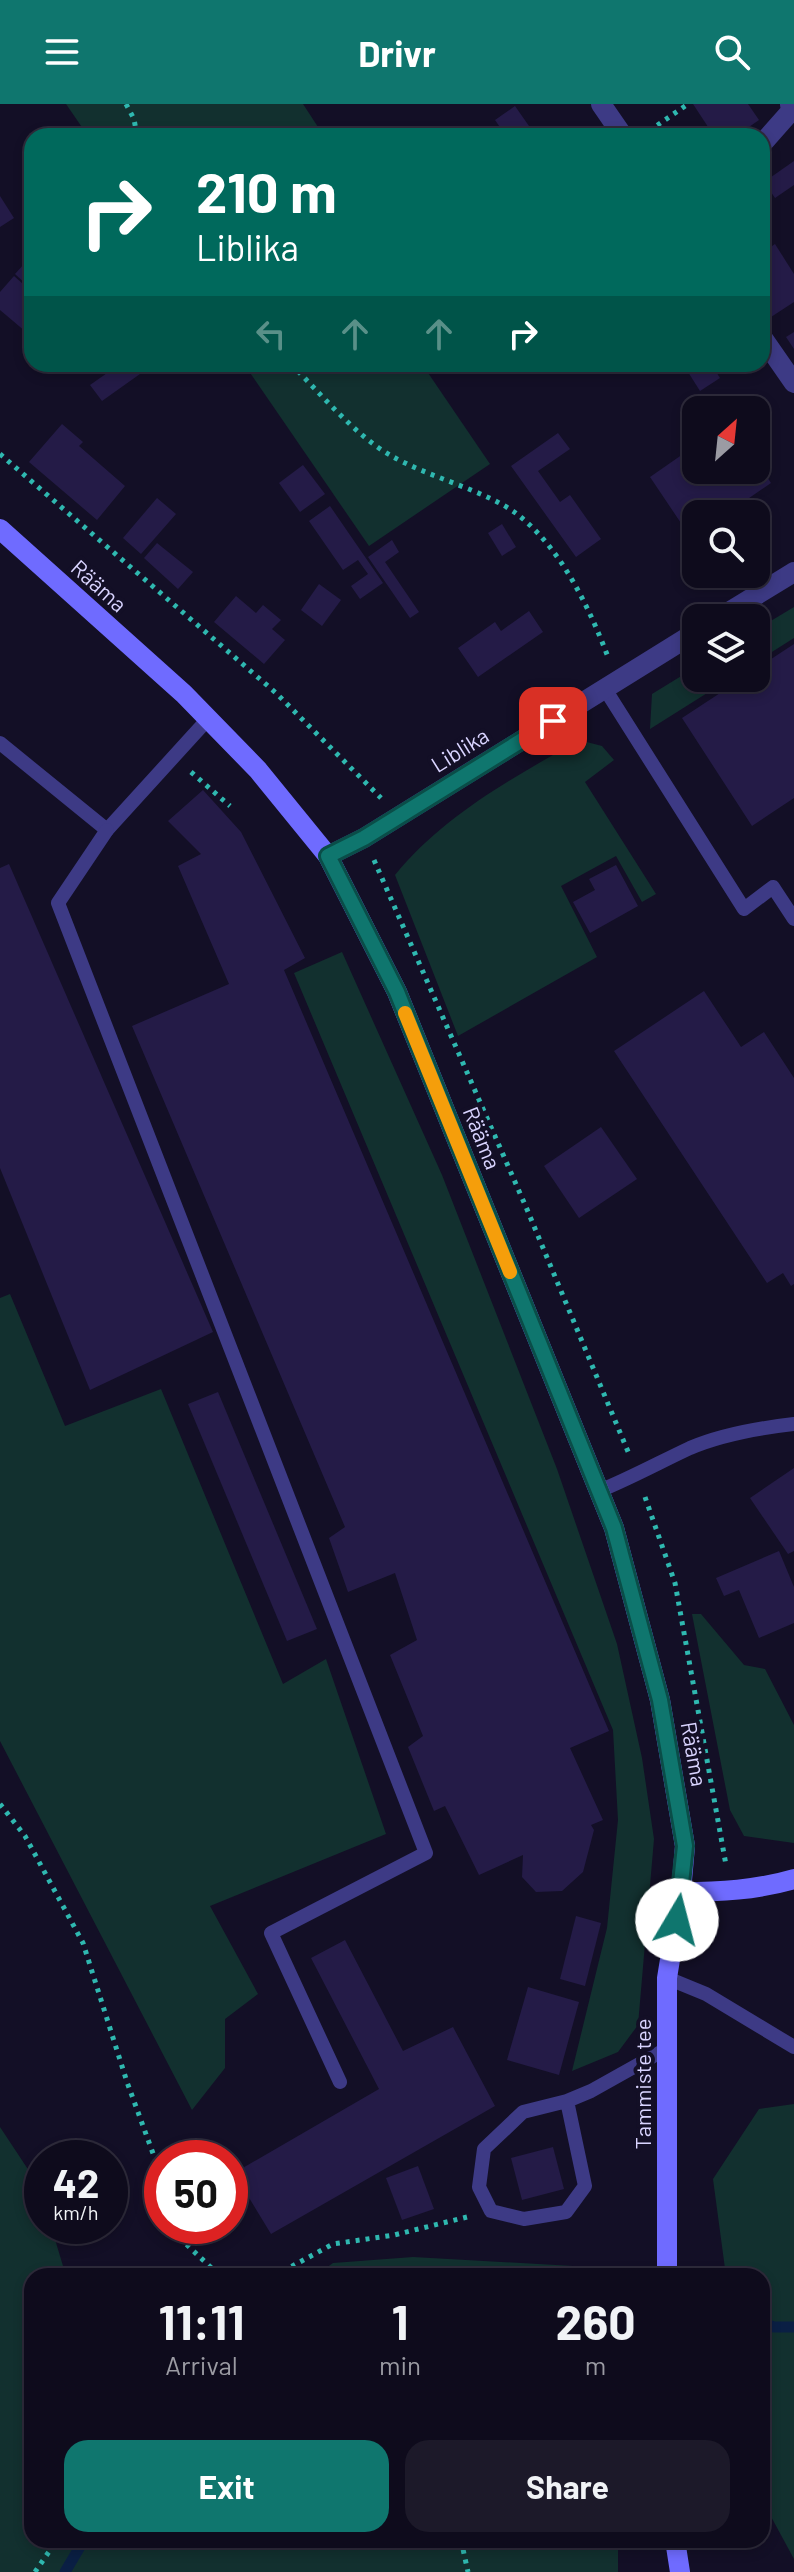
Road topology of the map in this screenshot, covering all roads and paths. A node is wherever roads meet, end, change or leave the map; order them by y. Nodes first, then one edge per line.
1 (126, 104) edge
2 (601, 104) edge
3 (688, 104) edge
4 (790, 105) edge
5 (136, 128) edge
6 (618, 128) edge
7 (652, 128) edge
8 (770, 135) edge
9 (770, 348) edge
10 (299, 372) edge
11 (794, 383) edge
12 (0, 454) edge
13 (0, 529) edge
14 (794, 572) edge
15 (742, 604) edge
16 (682, 641) edge
17 (611, 685) junction
18 (208, 719) junction
19 (0, 743) edge
20 (174, 757) junction
21 (230, 806) dead end
22 (399, 816) junction
23 (107, 830) junction
24 (328, 856) junction
25 (794, 919) edge
26 (794, 1424) edge
27 (599, 1491) junction
28 (0, 1804) edge
29 (794, 1879) edge
30 (681, 1892) junction
31 (667, 1978) junction
32 (794, 2047) edge
33 (666, 2049) junction
34 (340, 2082) dead end
35 (567, 2101) junction
36 (148, 2140) edge
37 (491, 2211) junction
38 (186, 2244) edge
39 (212, 2268) edge
40 (289, 2268) edge
41 (667, 2268) edge
42 (52, 2548) edge
43 (463, 2548) edge
44 (676, 2548) edge
45 (35, 2572) edge
46 (468, 2572) edge
47 (680, 2572) edge

1 - 5 path
2 - 6 street
3 - 7 path
4 - 8 street
9 - 11 street
10 - 17 path
12 - 22 path
13 - 18 main road, Rääma
14 - 15 street
16 - 17 street, Liblika
17 - 22 street, Liblika
17 - 25 lane
18 - 20 lane
18 - 24 main road, Rääma
19 - 23 lane
20 - 21 path
20 - 23 lane
22 - 24 street, Liblika
23 - 34 lane
24 - 27 main road, Rääma
26 - 27 lane
27 - 30 main road, Rääma
28 - 36 path
29 - 30 main road
30 - 31 main road, Tammiste tee
31 - 32 lane
31 - 33 main road, Tammiste tee
33 - 35 lane
33 - 41 main road, Tammiste tee
35 - 37 lane
35 - 37 lane
37 - 40 path
38 - 39 path
42 - 45 path
43 - 46 path
44 - 47 main road

